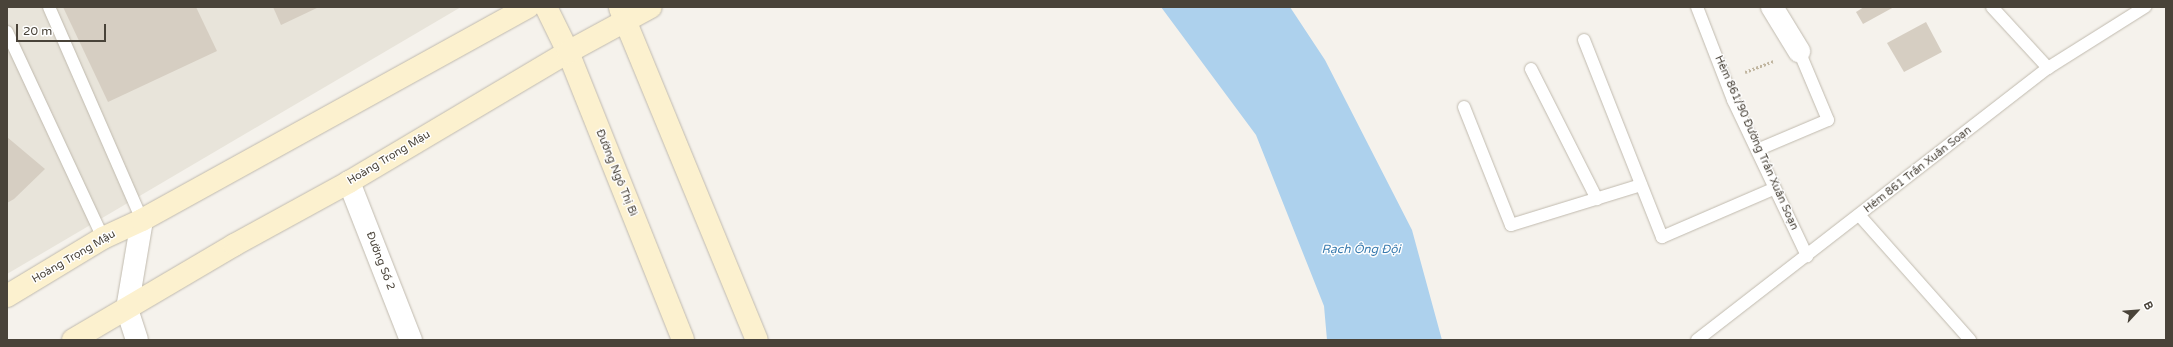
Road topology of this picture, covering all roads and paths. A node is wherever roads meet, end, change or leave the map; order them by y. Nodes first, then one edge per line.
1 (49, 7) edge
2 (528, 7) edge
3 (546, 7) edge
4 (651, 7) edge
5 (1697, 7) edge
6 (1772, 7) edge
7 (1992, 7) edge
8 (2145, 7) edge
9 (622, 14) edge
10 (7, 32) edge
11 (1584, 40) dead end
12 (1799, 51) junction
13 (11, 52) edge
14 (568, 52) junction
15 (2048, 68) junction
16 (1532, 69) dead end
17 (1726, 80) junction
18 (1464, 107) dead end
19 (1757, 150) junction
20 (349, 182) junction
21 (1641, 185) junction
22 (1775, 188) junction
23 (1597, 198) junction
24 (1860, 216) junction
25 (142, 220) junction
26 (103, 238) junction
27 (1807, 256) junction
28 (7, 296) edge
29 (127, 310) junction
30 (73, 340) edge
31 (137, 340) edge
32 (411, 340) edge
33 (683, 340) edge
34 (757, 340) edge
35 (1697, 340) edge
36 (1970, 340) edge

1 - 25 lane
2 - 25 main road, Hoàng Trọng Mậu
3 - 14 main road, Đường Ngô Thị Bì
4 - 9 main road, Hoàng Trọng Mậu
5 - 17 lane, Hẻm 861/90 Đường Trần Xuân Soạn
6 - 12 street
7 - 15 lane
8 - 15 lane, Hẻm 861 Trần Xuân Soạn
9 - 14 main road, Hoàng Trọng Mậu
9 - 34 main road
10 - 13 lane
11 - 21 lane
12 - 17 path
12 - 19 lane
13 - 26 lane
14 - 20 main road, Hoàng Trọng Mậu
14 - 33 main road, Đường Ngô Thị Bì
15 - 24 lane, Hẻm 861 Trần Xuân Soạn
16 - 23 lane
17 - 19 lane, Hẻm 861/90 Đường Trần Xuân Soạn
18 - 23 lane
19 - 22 lane, Hẻm 861/90 Đường Trần Xuân Soạn
20 - 29 main road, Hoàng Trọng Mậu
20 - 32 street, Đường Số 2
21 - 22 lane
21 - 23 lane
22 - 27 lane, Hẻm 861/90 Đường Trần Xuân Soạn
24 - 27 lane, Hẻm 861 Trần Xuân Soạn
24 - 36 lane
25 - 26 main road, Hoàng Trọng Mậu
25 - 29 street
26 - 28 main road, Hoàng Trọng Mậu
27 - 35 lane, Hẻm 861 Trần Xuân Soạn
29 - 30 main road, Hoàng Trọng Mậu
29 - 31 street

